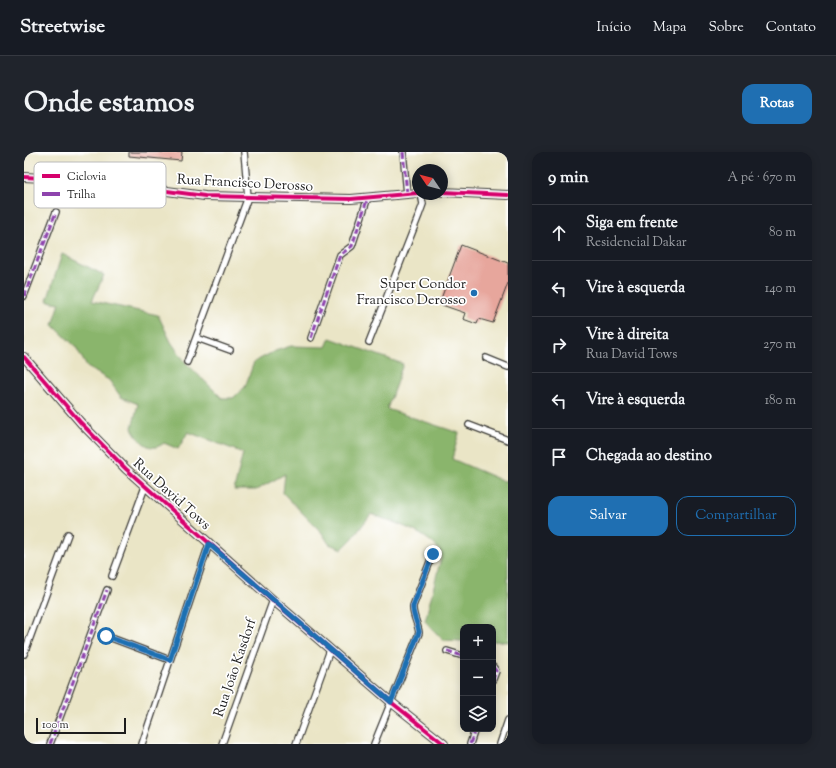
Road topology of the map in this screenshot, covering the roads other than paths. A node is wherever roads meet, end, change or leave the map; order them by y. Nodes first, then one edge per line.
1 (244, 152) edge
2 (403, 152) edge
3 (24, 177) edge
4 (34, 178) edge
5 (166, 191) edge
6 (448, 192) edge
7 (412, 193) edge
8 (407, 194) junction
9 (508, 195) edge
10 (248, 196) junction
11 (368, 197) junction
12 (422, 200) edge
13 (56, 212) dead end
14 (24, 296) edge
15 (196, 338) junction
16 (311, 338) dead end
17 (369, 342) dead end
18 (230, 350) dead end
19 (24, 357) edge
20 (486, 358) dead end
21 (187, 362) dead end
22 (508, 367) edge
23 (469, 424) dead end
24 (508, 440) edge
25 (145, 487) junction
26 (68, 534) dead end
27 (209, 544) junction
28 (433, 554) dead end
29 (112, 576) dead end
30 (108, 590) dead end
31 (273, 600) junction
32 (106, 636) dead end
33 (330, 650) junction
34 (447, 651) dead end
35 (24, 654) edge
36 (460, 655) edge
37 (170, 660) junction
38 (391, 702) junction
39 (508, 720) edge
40 (474, 732) edge
41 (50, 744) edge
42 (142, 744) edge
43 (222, 744) edge
44 (296, 744) edge
45 (374, 744) edge
46 (444, 744) edge
47 (470, 744) edge
48 (500, 744) edge

1 - 10 street
2 - 8 street
3 - 4 street, Rua Francisco Derosso
5 - 10 street, Rua Francisco Derosso
6 - 9 street
7 - 8 street, Rua Francisco Derosso
8 - 11 street, Rua Francisco Derosso
10 - 11 street, Rua Francisco Derosso
10 - 15 street
11 - 16 street
12 - 17 street
13 - 14 street
15 - 18 street
15 - 21 street
19 - 25 street, Rua David Tows
20 - 22 street
23 - 24 street
25 - 27 street, Rua David Tows
25 - 29 street
26 - 35 street
27 - 31 street, Rua David Tows
27 - 37 street
28 - 38 street
30 - 41 street
31 - 33 street, Rua David Tows
31 - 43 street, Rua João Kasdorf
32 - 37 street
33 - 38 street, Rua David Tows
33 - 44 street
34 - 36 street
37 - 42 street
38 - 45 street
38 - 46 street, Rua David Tows
39 - 48 street
40 - 47 street

